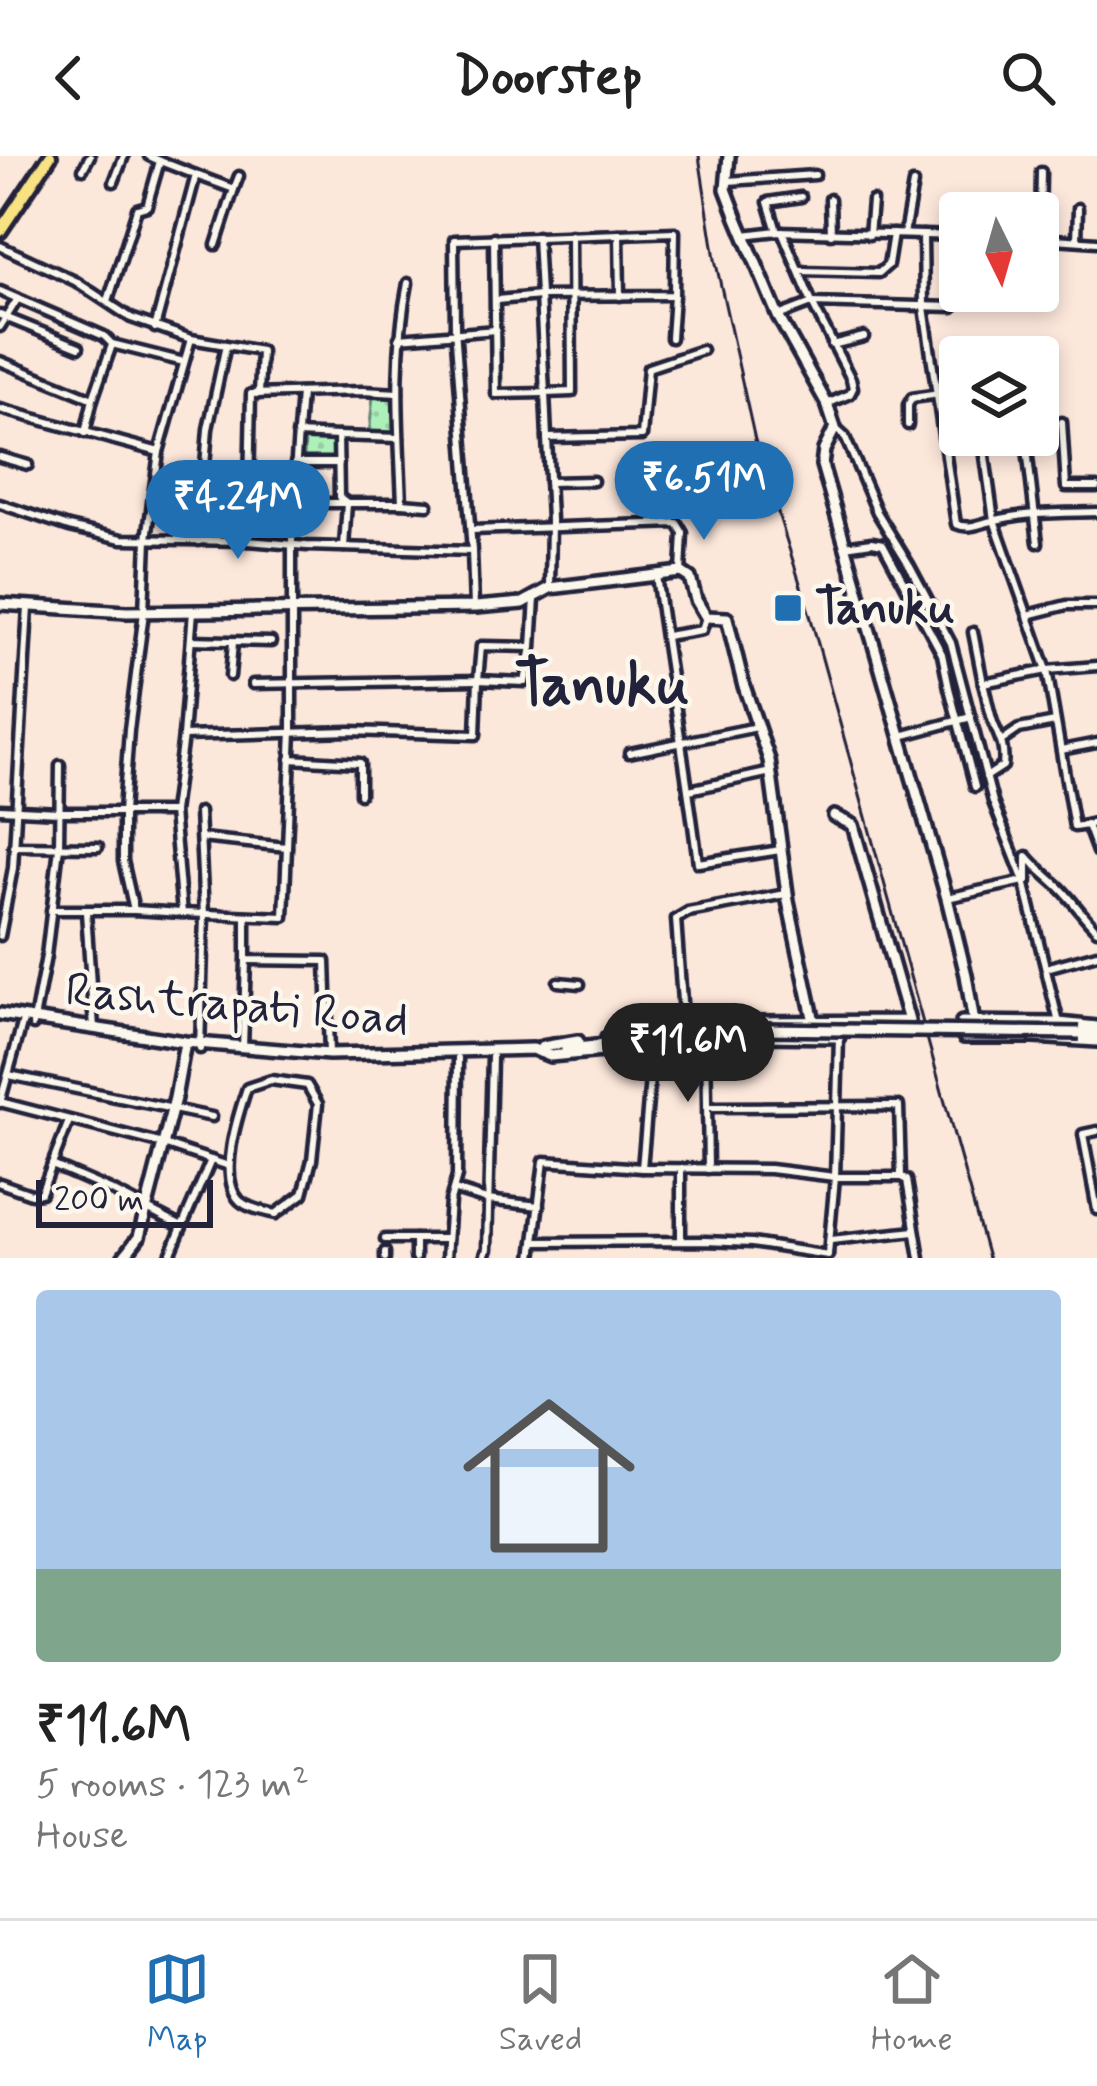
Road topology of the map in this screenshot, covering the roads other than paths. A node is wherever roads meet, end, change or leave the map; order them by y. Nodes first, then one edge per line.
1 (50, 156) edge
2 (90, 156) edge
3 (124, 156) edge
4 (149, 156) edge
5 (729, 156) edge
6 (160, 161) junction
7 (83, 169) dead end
8 (1041, 172) dead end
9 (196, 175) junction
10 (814, 175) dead end
11 (238, 176) dead end
12 (727, 181) junction
13 (114, 182) dead end
14 (913, 184) dead end
15 (234, 189) junction
16 (1040, 192) edge
17 (801, 197) dead end
18 (830, 199) dead end
19 (872, 201) dead end
20 (1078, 208) dead end
21 (0, 230) edge
22 (780, 231) junction
23 (619, 233) junction
24 (904, 233) junction
25 (831, 234) junction
26 (893, 234) junction
27 (572, 235) junction
28 (744, 235) junction
29 (868, 235) junction
30 (537, 236) junction
31 (923, 236) junction
32 (939, 236) edge
33 (494, 237) junction
34 (1059, 239) edge
35 (1077, 240) junction
36 (1097, 242) edge
37 (217, 245) dead end
38 (0, 246) edge
39 (800, 272) junction
40 (408, 283) dead end
41 (0, 291) edge
42 (674, 295) junction
43 (540, 296) junction
44 (574, 296) junction
45 (620, 296) junction
46 (17, 300) junction
47 (496, 300) junction
48 (107, 301) junction
49 (812, 303) junction
50 (923, 307) junction
51 (939, 307) edge
52 (3, 316) edge
53 (778, 316) junction
54 (0, 327) edge
55 (155, 328) junction
56 (496, 330) junction
57 (455, 334) junction
58 (399, 338) junction
59 (671, 338) dead end
60 (864, 338) dead end
61 (191, 339) junction
62 (112, 344) junction
63 (226, 345) junction
64 (832, 345) junction
65 (79, 347) dead end
66 (702, 350) dead end
67 (0, 361) edge
68 (184, 362) junction
69 (301, 393) junction
70 (398, 393) junction
71 (544, 393) junction
72 (259, 394) junction
73 (936, 394) junction
74 (939, 394) edge
75 (93, 399) junction
76 (827, 404) junction
77 (0, 410) edge
78 (1062, 422) dead end
79 (908, 425) dead end
80 (835, 428) junction
81 (85, 433) junction
82 (297, 434) junction
83 (338, 436) junction
84 (399, 438) junction
85 (547, 438) junction
86 (159, 452) junction
87 (985, 456) edge
88 (1028, 456) edge
89 (0, 457) edge
90 (295, 463) junction
91 (339, 463) junction
92 (28, 465) dead end
93 (549, 482) junction
94 (593, 482) dead end
95 (1097, 488) edge
96 (347, 502) junction
97 (292, 503) junction
98 (402, 503) junction
99 (0, 504) edge
100 (428, 505) dead end
101 (1097, 512) edge
102 (1034, 514) junction
103 (994, 520) junction
104 (551, 526) junction
105 (471, 530) junction
106 (147, 539) junction
107 (199, 541) junction
108 (248, 541) junction
109 (1038, 543) dead end
110 (292, 545) junction
111 (845, 545) junction
112 (344, 548) junction
113 (472, 551) junction
114 (681, 572) junction
115 (656, 575) junction
116 (550, 588) junction
117 (535, 598) junction
118 (0, 604) edge
119 (1097, 605) edge
120 (28, 607) junction
121 (474, 607) junction
122 (293, 609) junction
123 (193, 611) junction
124 (144, 612) junction
125 (1028, 615) junction
126 (706, 617) junction
127 (973, 632) dead end
128 (664, 636) junction
129 (191, 640) junction
130 (271, 642) dead end
131 (233, 643) junction
132 (532, 647) junction
133 (1097, 667) edge
134 (1047, 670) junction
135 (230, 676) dead end
136 (478, 680) junction
137 (983, 683) junction
138 (253, 684) dead end
139 (293, 684) junction
140 (971, 717) junction
141 (959, 720) junction
142 (1056, 722) junction
143 (758, 727) junction
144 (292, 731) junction
145 (183, 736) junction
146 (901, 736) junction
147 (1003, 740) junction
148 (680, 742) junction
149 (1097, 743) edge
150 (1061, 750) junction
151 (629, 753) dead end
152 (290, 759) junction
153 (60, 765) dead end
154 (771, 772) junction
155 (986, 776) junction
156 (975, 787) dead end
157 (689, 790) junction
158 (360, 794) dead end
159 (0, 809) edge
160 (14, 810) junction
161 (59, 812) junction
162 (123, 812) junction
163 (173, 812) junction
164 (199, 812) dead end
165 (834, 816) dead end
166 (1097, 822) edge
167 (1087, 825) junction
168 (201, 838) junction
169 (14, 846) junction
170 (59, 847) junction
171 (98, 848) dead end
172 (287, 848) junction
173 (780, 850) junction
174 (1097, 852) edge
175 (1024, 881) junction
176 (1028, 893) junction
177 (787, 894) junction
178 (947, 898) junction
179 (52, 910) junction
180 (86, 910) junction
181 (134, 910) junction
182 (182, 913) junction
183 (204, 915) junction
184 (246, 917) junction
185 (1097, 930) edge
186 (0, 936) edge
187 (1097, 954) edge
188 (246, 961) junction
189 (1046, 968) junction
190 (558, 982) dead end
191 (580, 984) dead end
192 (0, 1017) edge
193 (29, 1021) junction
194 (814, 1022) junction
195 (1032, 1022) junction
196 (968, 1023) junction
197 (1059, 1023) junction
198 (94, 1028) junction
199 (684, 1030) junction
200 (1097, 1034) edge
201 (839, 1036) joint
202 (1034, 1037) junction
203 (706, 1039) junction
204 (653, 1044) junction
205 (200, 1046) junction
206 (243, 1047) junction
207 (184, 1048) junction
208 (540, 1052) junction
209 (329, 1054) junction
210 (492, 1057) junction
211 (458, 1058) junction
212 (9, 1075) junction
213 (0, 1102) edge
214 (709, 1107) junction
215 (836, 1107) junction
216 (172, 1110) junction
217 (212, 1117) dead end
218 (69, 1120) junction
219 (1097, 1131) edge
220 (163, 1144) junction
221 (212, 1160) junction
222 (52, 1165) junction
223 (229, 1166) junction
224 (642, 1168) junction
225 (708, 1168) junction
226 (681, 1169) junction
227 (836, 1177) junction
228 (901, 1178) junction
229 (0, 1183) edge
230 (455, 1190) junction
231 (487, 1200) junction
232 (540, 1206) junction
233 (146, 1210) junction
234 (1097, 1210) edge
235 (182, 1227) junction
236 (914, 1231) junction
237 (385, 1239) dead end
238 (415, 1239) junction
239 (446, 1239) junction
240 (831, 1240) junction
241 (681, 1241) junction
242 (534, 1242) junction
243 (700, 1242) junction
244 (828, 1256) edge
245 (122, 1258) edge
246 (169, 1258) edge
247 (415, 1258) edge
248 (446, 1258) edge
249 (484, 1258) edge
250 (532, 1258) edge
251 (700, 1258) edge
252 (920, 1258) edge

1 - 21 main road
2 - 7 street
3 - 13 street
4 - 6 street
5 - 12 street
6 - 9 street
6 - 48 street
8 - 16 street
9 - 15 street
9 - 55 street
10 - 12 street
11 - 15 street
12 - 28 street
14 - 24 street
15 - 37 street
17 - 22 street
18 - 25 street
19 - 29 street
20 - 35 street
22 - 25 street
22 - 28 street
22 - 39 street
23 - 27 street
23 - 42 street
23 - 45 street
24 - 26 street
24 - 31 street
25 - 29 street
26 - 29 street
26 - 39 street
27 - 30 street
27 - 44 street
28 - 53 street
30 - 33 street
30 - 43 street
31 - 32 street
31 - 50 street
33 - 47 street
33 - 57 street
34 - 35 street
35 - 36 street
38 - 48 street
39 - 49 street
40 - 58 street
41 - 46 street
42 - 45 street
42 - 59 street
43 - 44 street
43 - 47 street
43 - 71 street
44 - 45 street
44 - 71 street
46 - 52 street
46 - 62 street
47 - 56 street
48 - 55 street
49 - 50 street
49 - 53 street
49 - 64 street
50 - 51 street
50 - 73 street
52 - 54 street
52 - 65 street
53 - 76 street
55 - 61 street
56 - 57 street
56 - 71 street
57 - 58 street
57 - 105 street
58 - 70 street
60 - 64 street
61 - 63 street
61 - 68 street
62 - 68 street
62 - 75 street
63 - 72 street
63 - 107 street
64 - 76 street
66 - 85 street
67 - 75 street
68 - 86 street
69 - 70 street
69 - 72 street
69 - 82 street
70 - 84 street
71 - 85 street
72 - 108 street
73 - 74 street
73 - 79 street
73 - 103 street
75 - 81 street
76 - 80 street
77 - 81 street
78 - 95 street
80 - 111 street
80 - 140 street
81 - 86 street
82 - 83 street
82 - 90 street
83 - 84 street
83 - 91 street
84 - 98 street
85 - 93 street
86 - 106 street
87 - 103 street
88 - 102 street
89 - 92 street
90 - 91 street
90 - 97 street
91 - 96 street
93 - 94 street
93 - 104 street
96 - 97 street
96 - 98 street
96 - 112 street
97 - 110 street
98 - 100 street
99 - 106 street
101 - 102 street
102 - 103 street
102 - 109 street
103 - 125 street
104 - 105 street
104 - 114 street
104 - 116 street
105 - 113 street
106 - 107 street
106 - 124 street
107 - 108 street
108 - 110 street
110 - 112 street
110 - 122 street
111 - 141 street
111 - 146 street
112 - 113 street
113 - 121 street
114 - 115 street
114 - 126 street
115 - 116 street
115 - 128 street
116 - 117 street
117 - 121 street
117 - 132 street
118 - 120 street
119 - 125 street
120 - 124 street
120 - 160 street
121 - 122 street
122 - 123 street
122 - 139 street
123 - 124 street
123 - 129 street
124 - 162 street
125 - 134 street
126 - 128 street
126 - 143 street
127 - 137 street
128 - 148 street
129 - 131 street
129 - 145 street
130 - 131 street
131 - 135 street
132 - 136 street
132 - 136 street
133 - 134 street
134 - 137 street
134 - 142 street
136 - 139 street
136 - 144 street
137 - 147 street
138 - 139 street
139 - 144 street
140 - 141 street
140 - 155 street
141 - 146 street
141 - 156 street
142 - 147 street
142 - 150 street
143 - 148 street
143 - 154 street
144 - 145 street
144 - 152 street
145 - 163 street
146 - 178 street
147 - 155 street
148 - 151 street
148 - 157 street
149 - 150 street
150 - 167 street
152 - 158 street
152 - 172 street
153 - 161 street
154 - 157 street
154 - 173 street
155 - 175 street
157 - 173 street
159 - 160 street
160 - 161 street
160 - 169 street
161 - 162 street
161 - 170 street
162 - 163 street
162 - 181 street
163 - 182 street
164 - 168 street
165 - 194 street
166 - 167 street
167 - 174 street
168 - 172 street
168 - 183 street
169 - 170 street
169 - 186 street
170 - 171 street
170 - 179 street
172 - 184 street
173 - 177 street
175 - 176 street
175 - 178 street
176 - 185 street
176 - 189 street
177 - 194 street
177 - 199 street
178 - 196 street
179 - 180 street
179 - 193 street
180 - 181 street
180 - 198 street
181 - 182 street
182 - 183 street
183 - 184 street
183 - 205 street
184 - 188 street
187 - 189 street
188 - 206 street
188 - 209 street
189 - 197 street
190 - 191 street
192 - 193 street, Rashtrapati Road
193 - 198 street, Rashtrapati Road
193 - 207 street, Rashtrapati Road
193 - 212 street
194 - 199 street
195 - 196 street
195 - 197 street
195 - 202 street
196 - 202 street
197 - 200 street
198 - 205 street, Rashtrapati Road
199 - 208 street
200 - 202 street
200 - 203 street, bridge
201 - 203 street
201 - 215 street
203 - 204 street, Rashtrapati Road
203 - 214 street
204 - 208 street, Rashtrapati Road
204 - 224 street
205 - 206 street, Rashtrapati Road
205 - 207 street, Rashtrapati Road
205 - 211 street, Rashtrapati Road
206 - 209 street, Rashtrapati Road
207 - 216 street
208 - 209 street, Rashtrapati Road
208 - 210 street, Rashtrapati Road
210 - 211 street, Rashtrapati Road
210 - 231 street
211 - 230 street
212 - 213 street
212 - 216 street
213 - 218 street
214 - 215 street
214 - 225 street
215 - 227 street
215 - 228 street
216 - 217 street
216 - 220 street
218 - 220 street
218 - 222 street
219 - 234 street
220 - 221 street
220 - 233 street
221 - 223 street
221 - 235 street
222 - 229 street
222 - 233 street
223 - 223 street
224 - 226 street
224 - 232 street
225 - 226 street
225 - 227 street
226 - 241 street
227 - 228 street
227 - 240 street
228 - 236 street
230 - 231 street
230 - 239 street
231 - 232 street
231 - 249 street
232 - 242 street
233 - 235 street
233 - 245 street
235 - 246 street
236 - 240 street
236 - 252 street
237 - 238 street
238 - 239 street
238 - 247 street
239 - 248 street
240 - 244 street
241 - 242 street
241 - 243 street
242 - 250 street
243 - 244 street
243 - 251 street

